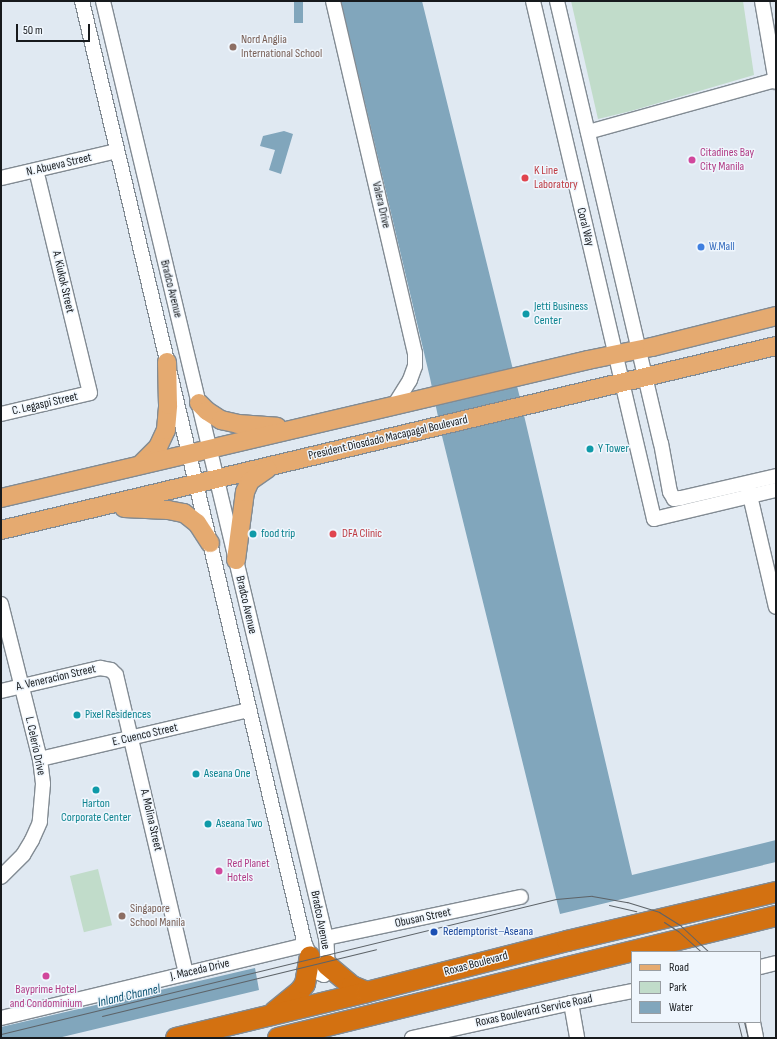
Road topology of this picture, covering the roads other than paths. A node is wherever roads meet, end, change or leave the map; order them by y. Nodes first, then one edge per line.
1 (82, 1) edge
2 (103, 1) edge
3 (333, 1) edge
4 (533, 1) edge
5 (557, 1) edge
6 (762, 1) edge
7 (776, 81) edge
8 (588, 132) junction
9 (117, 151) junction
10 (36, 170) junction
11 (1, 178) edge
12 (134, 221) junction
13 (162, 251) junction
14 (776, 316) edge
15 (776, 346) edge
16 (639, 350) junction
17 (615, 355) junction
18 (167, 362) junction
19 (645, 377) junction
20 (622, 383) junction
21 (90, 393) joint
22 (199, 403) junction
23 (394, 406) junction
24 (1, 414) edge
25 (294, 429) junction
26 (209, 448) junction
27 (189, 453) junction
28 (140, 465) junction
29 (272, 465) junction
30 (776, 476) edge
31 (217, 478) junction
32 (196, 484) junction
33 (749, 490) junction
34 (776, 490) edge
35 (1, 498) edge
36 (101, 508) junction
37 (1, 530) edge
38 (210, 543) junction
39 (236, 560) junction
40 (221, 589) junction
41 (244, 595) junction
42 (1, 604) edge
43 (776, 607) edge
44 (110, 670) joint
45 (21, 686) junction
46 (1, 691) edge
47 (249, 710) junction
48 (132, 738) junction
49 (40, 759) junction
50 (1, 877) edge
51 (776, 892) edge
52 (520, 897) dead end
53 (776, 916) edge
54 (326, 938) junction
55 (633, 951) edge
56 (631, 952) edge
57 (314, 956) junction
58 (776, 963) edge
59 (761, 966) edge
60 (186, 973) junction
61 (631, 991) edge
62 (367, 992) junction
63 (571, 1003) junction
64 (270, 1015) junction
65 (1, 1018) edge
66 (753, 1023) edge
67 (176, 1038) edge
68 (278, 1038) edge
69 (412, 1038) edge
70 (577, 1038) edge
71 (756, 1038) edge

1 - 9 street, Bradco Avenue
2 - 13 street, Bradco Avenue
3 - 23 street, Valera Drive
4 - 17 street, Coral Way
5 - 8 street, Coral Way
6 - 7 street
7 - 8 street
8 - 16 street, Coral Way
9 - 10 street, N. Abueva Street
9 - 12 street, Bradco Avenue
10 - 11 street, N. Abueva Street
10 - 21 street, A. Kiukok Street
12 - 13 street
12 - 18 street, Bradco Avenue
13 - 22 street, Bradco Avenue
14 - 16 main road
15 - 19 main road, President Diosdado Macapagal Boulevard
16 - 17 main road
16 - 19 street, Coral Way
17 - 20 street, Coral Way
17 - 23 main road
18 - 27 street, Bradco Avenue
18 - 28 main road
19 - 20 main road, President Diosdado Macapagal Boulevard
19 - 33 street, Coral Way
20 - 29 main road, President Diosdado Macapagal Boulevard
20 - 33 street, Coral Way
21 - 24 street, C. Legaspi Street
22 - 25 main road
22 - 26 street, Bradco Avenue
23 - 25 main road
25 - 26 main road
26 - 27 main road
26 - 31 street, Bradco Avenue
27 - 28 main road
27 - 32 street, Bradco Avenue
28 - 35 main road
29 - 31 main road, President Diosdado Macapagal Boulevard
29 - 39 main road
30 - 33 street
31 - 32 main road, President Diosdado Macapagal Boulevard
31 - 39 street, Bradco Avenue
32 - 36 main road, President Diosdado Macapagal Boulevard
32 - 38 street, Bradco Avenue
33 - 34 street
33 - 43 street
36 - 37 main road, President Diosdado Macapagal Boulevard
36 - 38 main road
38 - 40 street, Bradco Avenue
39 - 41 street, Bradco Avenue
40 - 41 street
40 - 47 street, Bradco Avenue
41 - 54 street, Bradco Avenue
42 - 45 street, L. Celerio Drive
44 - 45 street, A. Veneracion Street
44 - 48 street, A. Molina Street
45 - 46 street, A. Veneracion Street
45 - 49 street, L. Celerio Drive
47 - 48 street, E. Cuenco Street
47 - 57 street, Bradco Avenue
48 - 49 street, E. Cuenco Street
48 - 60 street, A. Molina Street
49 - 50 street, L. Celerio Drive
51 - 62 highway, Roxas Boulevard
52 - 54 street, Obusan Street
53 - 55 highway, Roxas Boulevard
54 - 57 street, Bradco Avenue
56 - 68 highway, Roxas Boulevard
57 - 60 street, J. Maceda Drive
57 - 62 highway
57 - 64 highway
58 - 59 street
60 - 65 street, J. Maceda Drive
61 - 63 street, Roxas Boulevard Service Road
62 - 64 highway, Roxas Boulevard
63 - 69 street, Roxas Boulevard Service Road
63 - 70 street
64 - 67 highway, Roxas Boulevard
66 - 71 street

